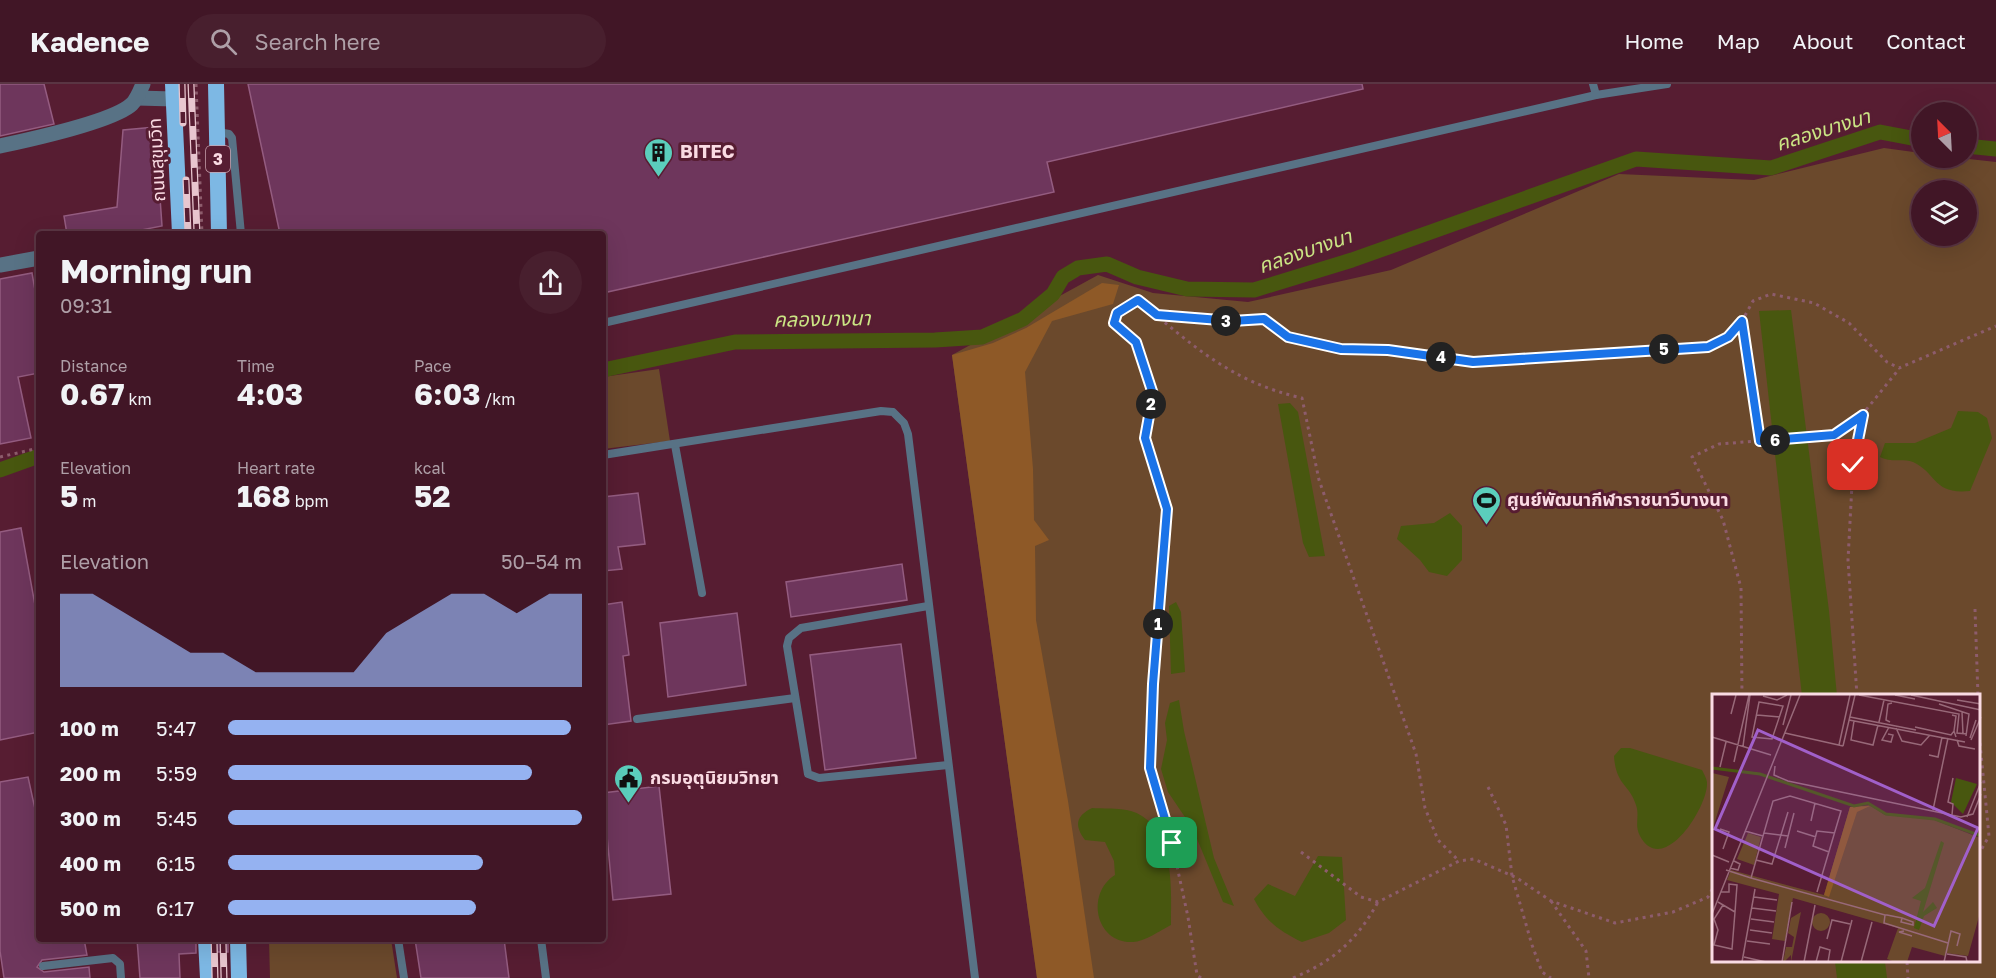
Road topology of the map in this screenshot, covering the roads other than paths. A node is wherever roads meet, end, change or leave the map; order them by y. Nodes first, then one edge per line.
1 (216, 84) edge
2 (1593, 84) edge
3 (1667, 84) edge
4 (140, 91) edge
5 (174, 92) edge
6 (1596, 95) junction
7 (218, 132) junction
8 (0, 146) edge
9 (176, 231) edge
10 (219, 231) edge
11 (241, 231) edge
12 (36, 259) edge
13 (0, 265) edge
14 (606, 322) edge
15 (675, 445) junction
16 (606, 455) edge
17 (702, 593) dead end
18 (928, 606) junction
19 (795, 698) junction
20 (637, 719) dead end
21 (948, 765) junction
22 (206, 942) edge
23 (238, 942) edge
24 (398, 942) edge
25 (541, 942) edge
26 (43, 966) dead end
27 (121, 978) edge
28 (208, 978) edge
29 (239, 978) edge
30 (404, 978) edge
31 (546, 978) edge
32 (975, 978) edge

1 - 7 highway, 3
2 - 6 lane
3 - 6 lane
4 - 5 street
4 - 8 street
5 - 9 highway, ถนนสุขุมวิท
6 - 14 lane
7 - 10 highway, 3
7 - 11 lane
12 - 13 street
15 - 16 lane
15 - 17 lane
15 - 18 lane
18 - 19 lane
18 - 21 lane
19 - 20 lane
19 - 21 lane
21 - 32 lane
22 - 28 highway
23 - 29 highway
24 - 30 lane
25 - 31 lane
26 - 27 lane

